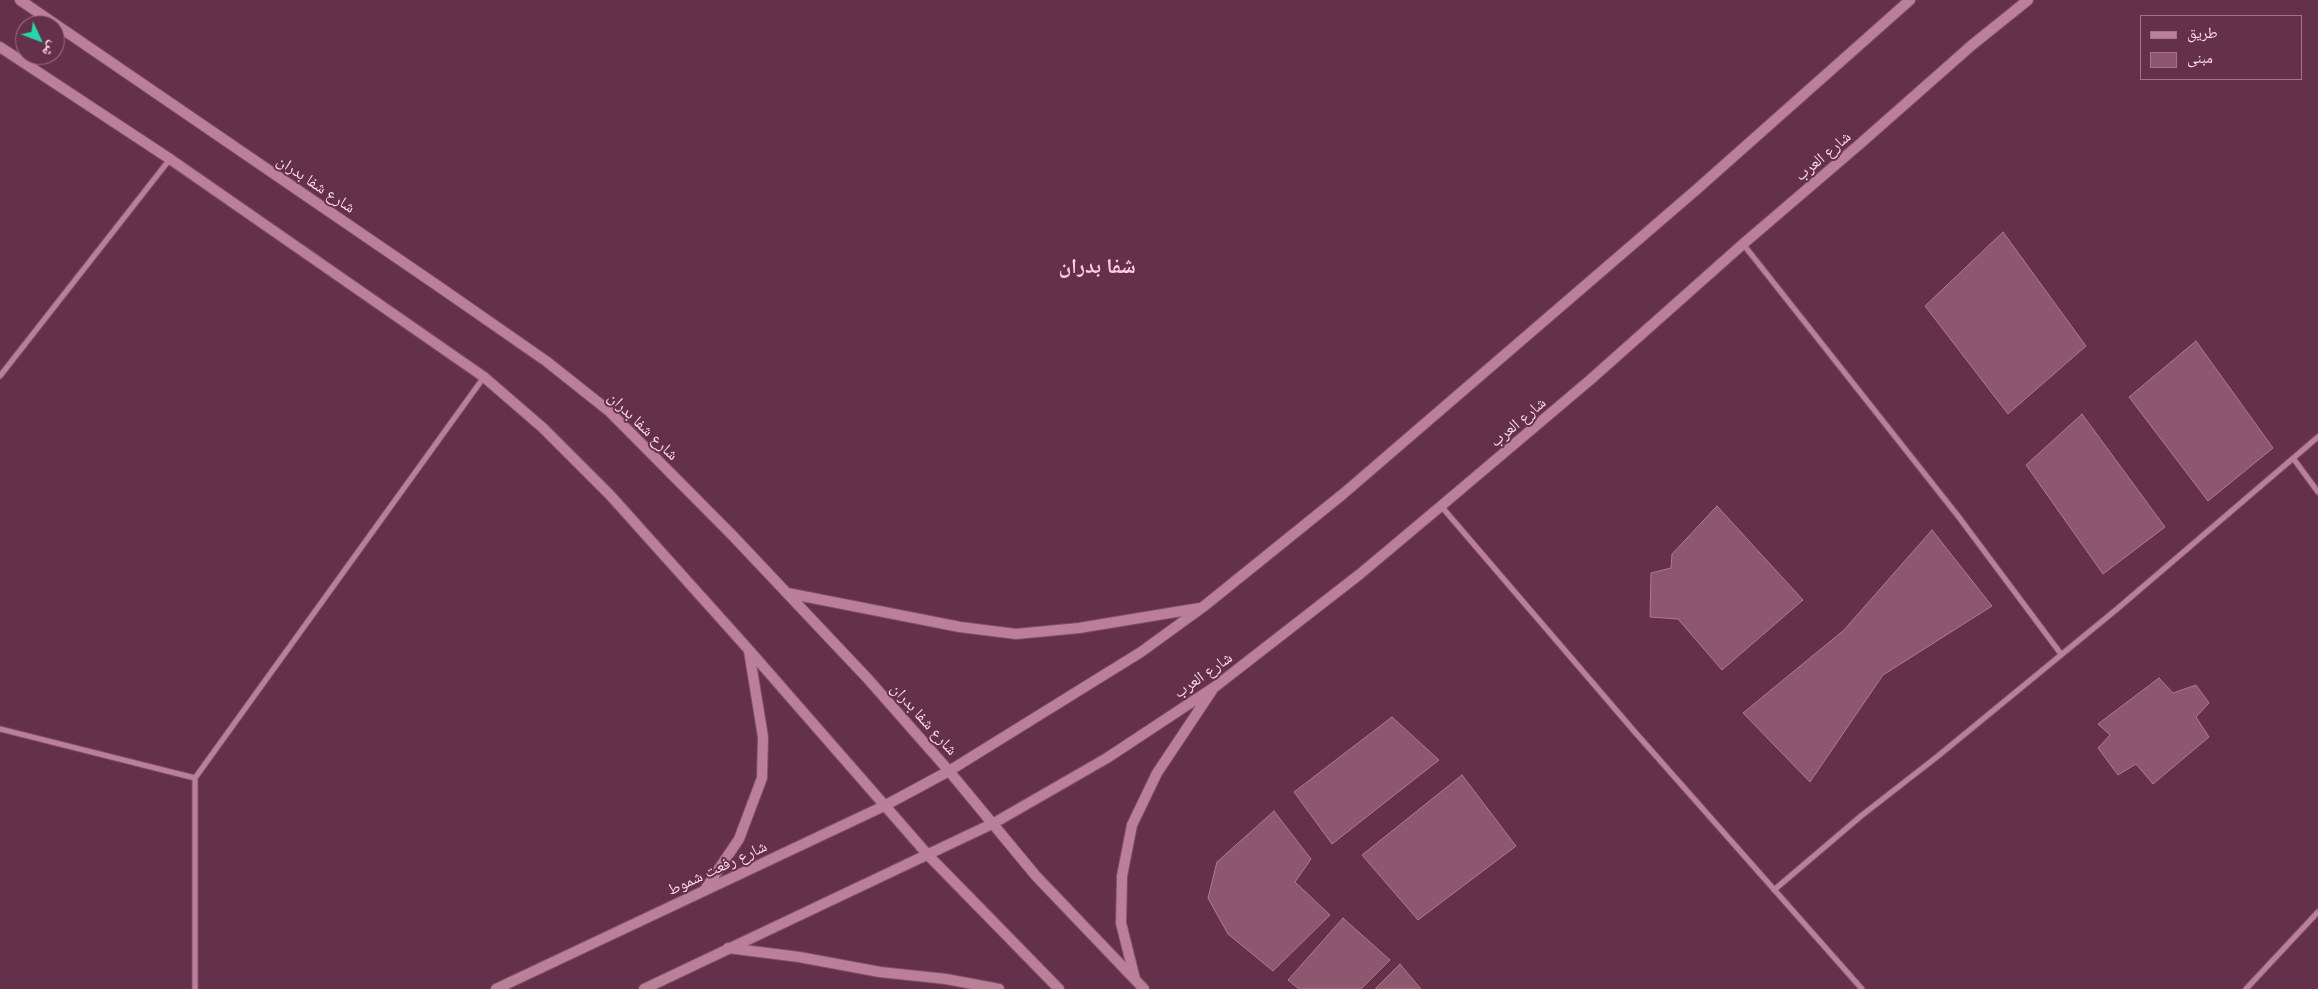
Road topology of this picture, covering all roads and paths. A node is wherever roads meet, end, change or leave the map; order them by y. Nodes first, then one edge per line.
1 (20, 0) edge
2 (1910, 0) edge
3 (2028, 0) edge
4 (0, 47) edge
5 (170, 160) junction
6 (1742, 244) junction
7 (0, 376) edge
8 (484, 377) junction
9 (2318, 437) edge
10 (2293, 458) junction
11 (2318, 492) edge
12 (1442, 506) junction
13 (787, 593) junction
14 (1203, 607) junction
15 (749, 650) junction
16 (2061, 654) junction
17 (1216, 686) junction
18 (0, 729) edge
19 (949, 770) junction
20 (195, 778) junction
21 (884, 806) junction
22 (994, 823) junction
23 (928, 856) junction
24 (705, 890) junction
25 (1774, 890) junction
26 (2318, 912) edge
27 (727, 948) junction
28 (1135, 980) junction
29 (194, 989) edge
30 (496, 989) edge
31 (644, 989) edge
32 (999, 989) edge
33 (1059, 989) edge
34 (1144, 989) edge
35 (1862, 989) edge
36 (2246, 989) edge

1 - 13 main road, شارع شفا بدران
2 - 14 main road
3 - 6 main road, شارع العرب
4 - 5 main road
5 - 7 street
5 - 8 main road
6 - 12 main road, شارع العرب
6 - 16 street
8 - 15 main road
8 - 20 street
9 - 10 street
10 - 11 street
10 - 16 street
12 - 17 main road, شارع العرب
12 - 25 street
13 - 14 main road
13 - 19 main road, شارع شفا بدران
14 - 19 main road
15 - 21 main road
15 - 24 main road
16 - 25 street
17 - 22 main road, شارع العرب
17 - 28 main road
18 - 20 street
19 - 21 main road, شارع رفعت شموط
19 - 22 main road, شارع شفا بدران
20 - 29 street
21 - 23 main road
21 - 24 main road, شارع رفعت شموط
22 - 23 main road
22 - 28 main road, شارع شفا بدران
23 - 27 main road
23 - 33 main road
24 - 30 main road, شارع رفعت شموط
25 - 35 street
26 - 36 street
27 - 31 main road
27 - 32 main road
28 - 34 main road, شارع شفا بدران

